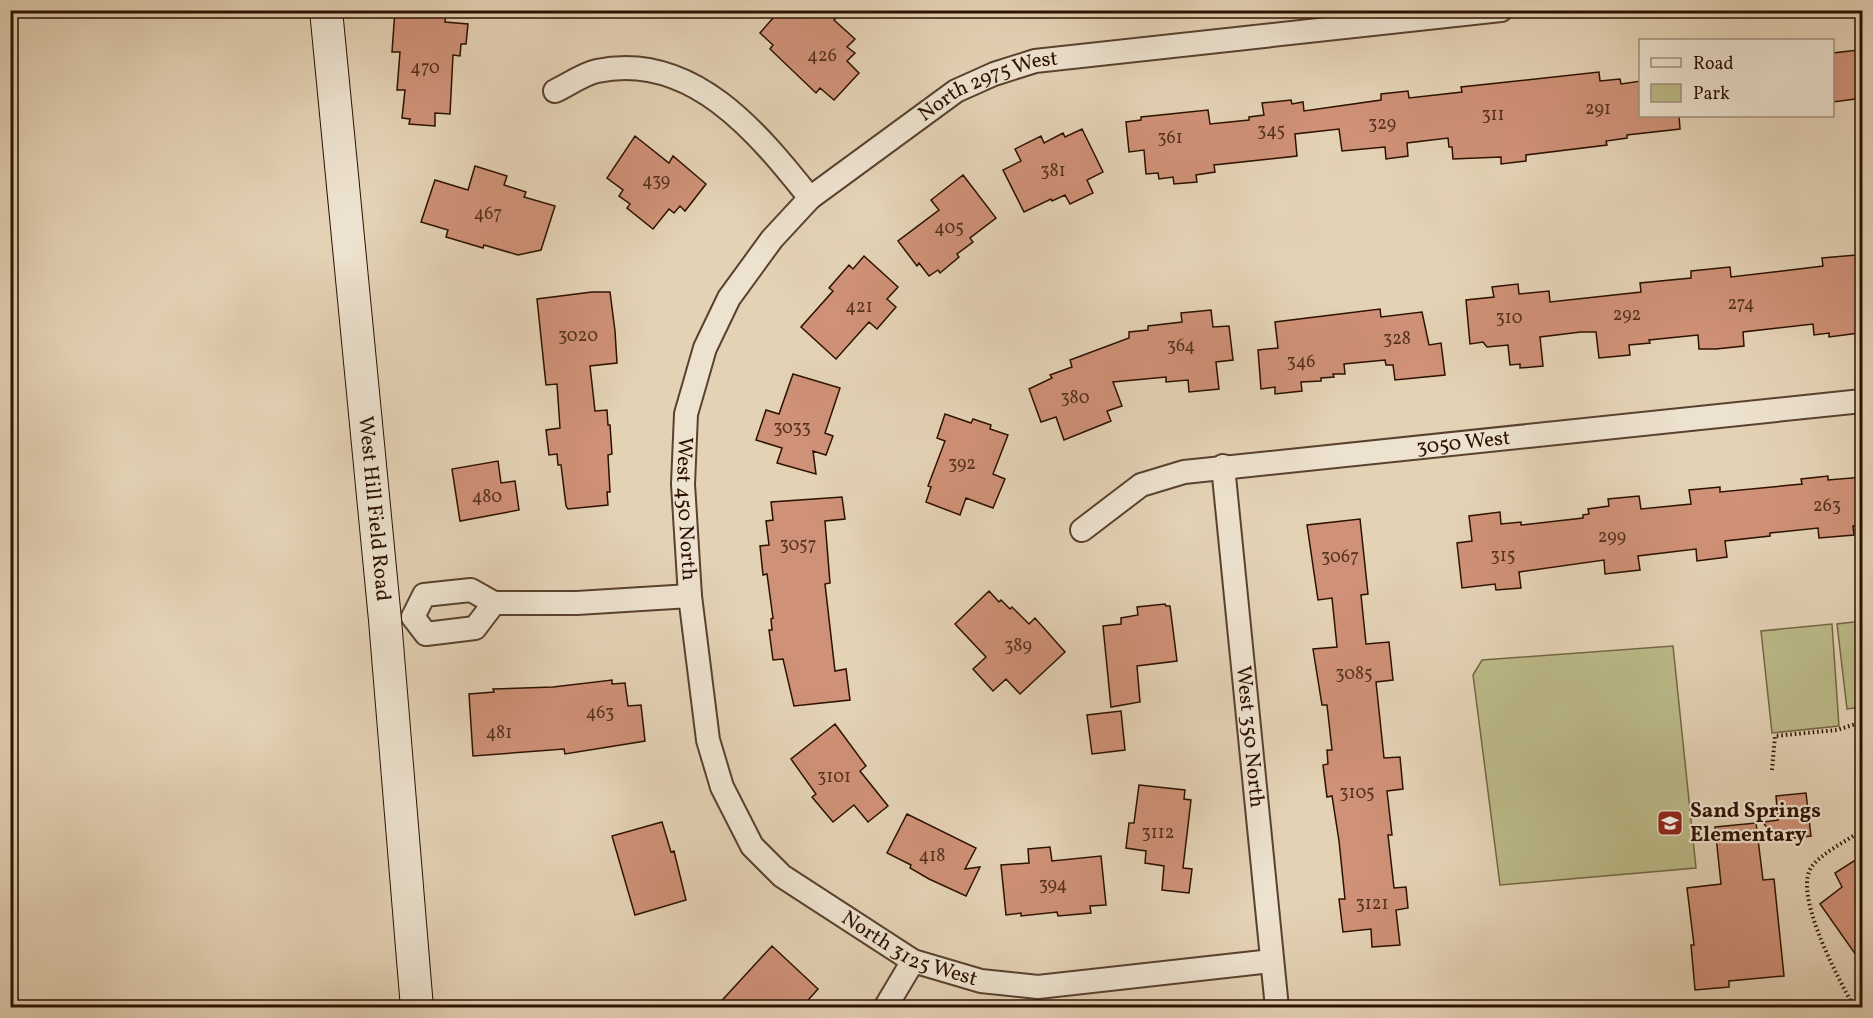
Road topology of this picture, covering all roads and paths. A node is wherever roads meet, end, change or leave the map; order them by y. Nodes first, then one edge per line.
1 (326, 10) edge
2 (1501, 10) edge
3 (1376, 17) edge
4 (555, 91) dead end
5 (810, 198) junction
6 (1863, 401) edge
7 (1223, 466) junction
8 (1083, 530) dead end
9 (690, 596) junction
10 (494, 603) junction
11 (399, 618) junction
12 (1863, 722) edge
13 (1772, 770) dead end
14 (1863, 830) edge
15 (752, 846) joint
16 (913, 961) junction
17 (1272, 961) junction
18 (417, 1008) edge
19 (885, 1008) edge
20 (1277, 1008) edge
21 (1856, 1008) edge

1 - 11 street, West Hill Field Road
2 - 3 street, North 2975 West
3 - 5 street, North 2975 West
4 - 5 street
5 - 9 street, West 450 North
6 - 7 street, 3050 West
7 - 8 street, 3050 West
7 - 17 street, West 350 North
9 - 10 street
9 - 15 street, West 450 North
10 - 11 street
10 - 11 street
11 - 18 street, West Hill Field Road
12 - 13 path
14 - 21 path
15 - 16 street, North 3125 West
16 - 17 street, North 3125 West
16 - 19 street
17 - 20 street, West 350 North

